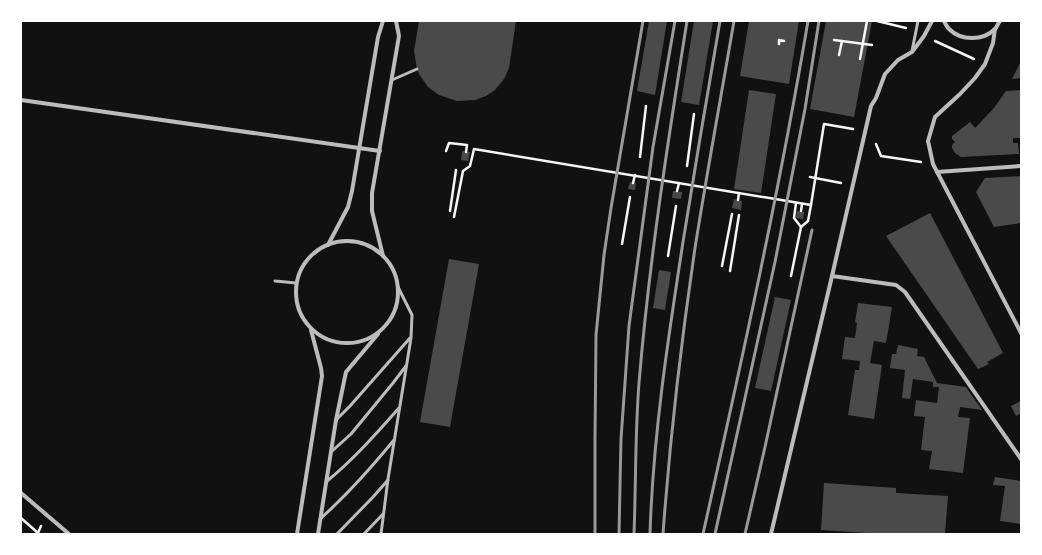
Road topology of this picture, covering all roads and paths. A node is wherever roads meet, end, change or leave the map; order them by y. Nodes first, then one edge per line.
1 (383, 21) edge
2 (396, 21) edge
3 (867, 21) edge
4 (877, 21) edge
5 (918, 21) edge
6 (932, 21) edge
7 (944, 21) edge
8 (1000, 21) edge
9 (907, 29) dead end
10 (995, 29) junction
11 (834, 40) dead end
12 (784, 41) dead end
13 (842, 41) junction
14 (934, 41) dead end
15 (779, 44) dead end
16 (863, 44) junction
17 (872, 45) dead end
18 (912, 52) junction
19 (839, 55) dead end
20 (860, 59) dead end
21 (974, 59) dead end
22 (417, 69) dead end
23 (392, 80) junction
24 (21, 100) edge
25 (646, 106) dead end
26 (694, 114) dead end
27 (854, 129) dead end
28 (875, 142) dead end
29 (360, 148) junction
30 (474, 148) junction
31 (380, 151) junction
32 (446, 151) dead end
33 (640, 157) dead end
34 (933, 164) junction
35 (687, 166) dead end
36 (1021, 166) edge
37 (456, 170) dead end
38 (937, 172) junction
39 (635, 175) junction
40 (810, 178) dead end
41 (828, 180) dead end
42 (633, 183) dead end
43 (679, 183) junction
44 (677, 191) dead end
45 (739, 193) junction
46 (630, 197) dead end
47 (738, 200) dead end
48 (796, 203) junction
49 (802, 204) junction
50 (811, 205) junction
51 (676, 206) dead end
52 (450, 211) dead end
53 (801, 211) dead end
54 (732, 214) dead end
55 (739, 215) dead end
56 (454, 217) dead end
57 (801, 227) junction
58 (622, 244) dead end
59 (328, 245) junction
60 (383, 256) junction
61 (668, 256) dead end
62 (722, 266) dead end
63 (730, 271) dead end
64 (791, 276) dead end
65 (832, 276) junction
66 (275, 281) dead end
67 (296, 283) junction
68 (398, 287) junction
69 (311, 330) junction
70 (1021, 333) edge
71 (378, 334) junction
72 (411, 338) junction
73 (406, 365) junction
74 (400, 406) junction
75 (336, 420) junction
76 (395, 438) junction
77 (331, 452) junction
78 (1021, 459) edge
79 (388, 479) junction
80 (326, 482) junction
81 (21, 493) edge
82 (383, 514) junction
83 (48, 515) junction
84 (21, 518) edge
85 (320, 519) junction
86 (70, 534) edge
87 (297, 534) edge
88 (318, 534) edge
89 (337, 534) edge
90 (364, 534) edge
91 (381, 534) edge
92 (771, 534) edge

1 - 29 street
2 - 23 street
3 - 16 path
4 - 9 path
5 - 18 lane
6 - 18 street
7 - 10 street
8 - 10 street
10 - 34 street
11 - 13 path
12 - 15 path
13 - 16 path
13 - 19 path
14 - 21 path
16 - 17 path
16 - 20 path
18 - 65 street
22 - 23 lane
23 - 31 street
24 - 29 street
25 - 33 path
26 - 35 path
27 - 50 path
28 - 34 path
29 - 31 street
29 - 59 street
30 - 32 path
30 - 39 path
30 - 56 path
31 - 60 street
34 - 38 street
36 - 38 street
37 - 52 path
38 - 70 street
39 - 42 path
39 - 43 path
40 - 41 path
43 - 44 path
43 - 45 path
45 - 47 path
45 - 48 path
46 - 58 path
48 - 49 path
48 - 57 path
49 - 50 path
49 - 53 path
50 - 57 path
51 - 61 path
54 - 62 path
55 - 63 path
57 - 64 path
59 - 60 street
59 - 67 street
60 - 68 street
65 - 78 street
65 - 92 street
66 - 67 lane
67 - 69 street
68 - 71 street
68 - 72 lane
69 - 71 street
69 - 87 street
71 - 75 street
72 - 73 lane
72 - 75 lane
73 - 74 lane
73 - 77 lane
74 - 76 lane
74 - 80 lane
75 - 77 street
76 - 79 lane
76 - 85 lane
77 - 80 street
79 - 82 lane
79 - 89 lane
80 - 85 street
81 - 83 street
82 - 90 lane
82 - 91 lane
83 - 84 path
83 - 86 street
85 - 88 street

